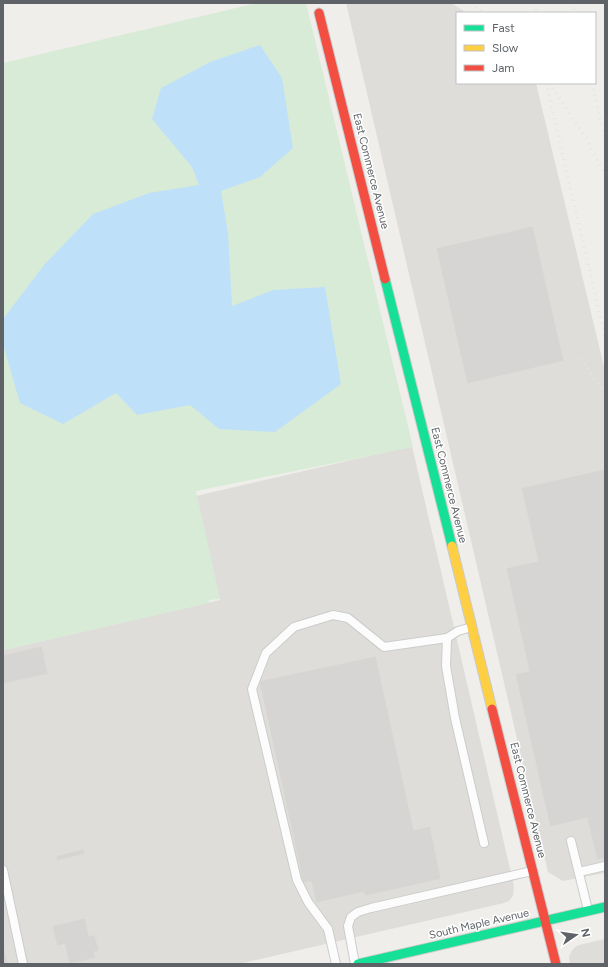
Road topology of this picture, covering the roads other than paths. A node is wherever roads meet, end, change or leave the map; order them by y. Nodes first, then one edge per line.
1 (319, 13) dead end
2 (472, 627) junction
3 (447, 638) junction
4 (571, 841) dead end
5 (484, 843) dead end
6 (605, 866) edge
7 (3, 870) edge
8 (533, 871) junction
9 (579, 872) junction
10 (605, 907) edge
11 (588, 911) junction
12 (546, 921) junction
13 (23, 964) edge
14 (336, 964) edge
15 (356, 964) edge
16 (556, 964) edge

1 - 2 street, East Commerce Avenue
2 - 3 lane
2 - 8 street, East Commerce Avenue
3 - 5 lane
3 - 14 lane
4 - 9 lane
6 - 9 lane
7 - 13 lane
8 - 12 street, East Commerce Avenue
8 - 15 lane
9 - 11 lane
10 - 11 street, South Maple Avenue
11 - 12 street, South Maple Avenue
12 - 15 street, South Maple Avenue
12 - 16 street, East Commerce Avenue

